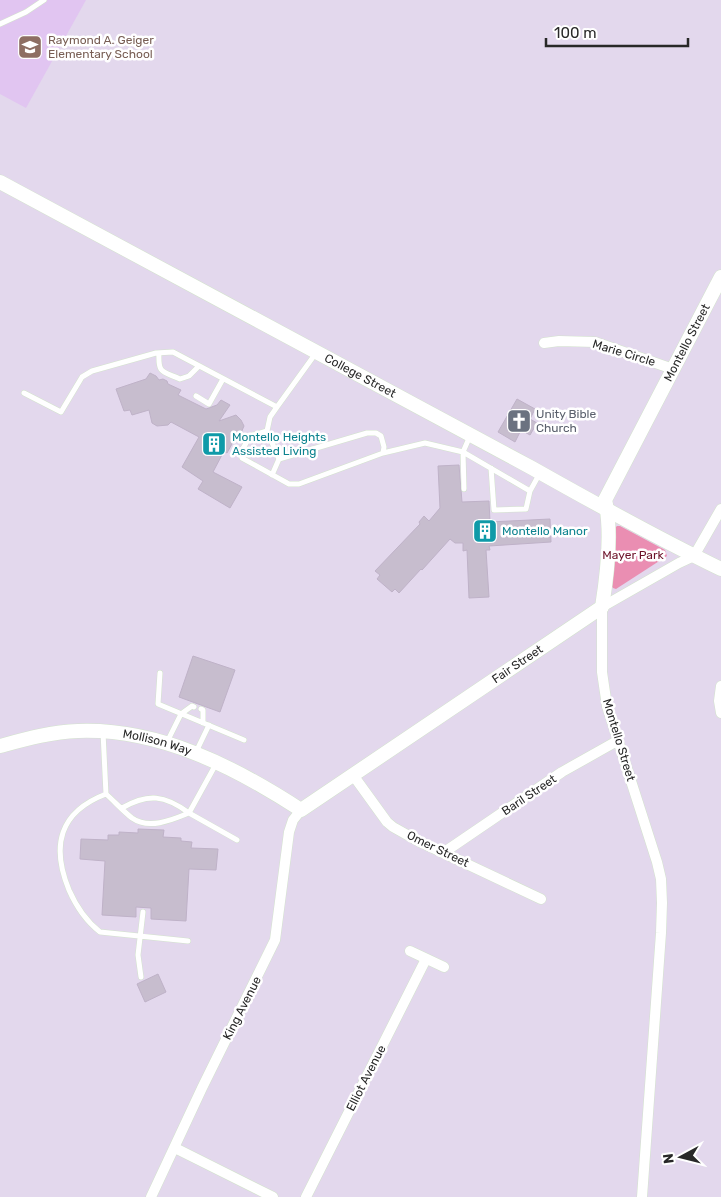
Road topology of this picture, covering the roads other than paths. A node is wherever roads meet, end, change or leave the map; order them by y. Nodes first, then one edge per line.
1 (43, 0) edge
2 (0, 24) edge
3 (0, 182) edge
4 (721, 277) edge
5 (544, 343) dead end
6 (316, 352) junction
7 (159, 353) junction
8 (199, 366) junction
9 (673, 369) junction
10 (224, 379) junction
11 (24, 392) dead end
12 (196, 396) dead end
13 (277, 407) junction
14 (267, 431) junction
15 (470, 435) junction
16 (463, 452) junction
17 (383, 453) junction
18 (279, 459) junction
19 (491, 468) junction
20 (540, 473) junction
21 (272, 475) junction
22 (464, 489) dead end
23 (530, 491) junction
24 (721, 509) edge
25 (608, 512) junction
26 (694, 556) junction
27 (721, 569) edge
28 (602, 607) junction
29 (160, 673) dead end
30 (721, 686) edge
31 (194, 706) dead end
32 (201, 709) dead end
33 (721, 713) edge
34 (181, 714) junction
35 (206, 724) junction
36 (103, 731) junction
37 (244, 740) dead end
38 (617, 741) junction
39 (167, 743) junction
40 (0, 746) edge
41 (196, 754) junction
42 (216, 764) junction
43 (353, 775) junction
44 (106, 794) junction
45 (122, 808) junction
46 (301, 810) junction
47 (189, 813) junction
48 (237, 840) dead end
49 (443, 853) junction
50 (542, 899) dead end
51 (143, 912) dead end
52 (140, 936) junction
53 (188, 941) dead end
54 (410, 951) dead end
55 (426, 959) junction
56 (444, 967) dead end
57 (141, 977) dead end
58 (175, 1148) junction
59 (151, 1197) edge
60 (273, 1197) edge
61 (306, 1197) edge
62 (642, 1197) edge

1 - 2 lane
3 - 6 main road, College Street
4 - 9 main road, Montello Street
5 - 9 street, Marie Circle
6 - 13 lane
6 - 15 main road, College Street
7 - 8 lane
7 - 8 lane
7 - 11 lane
8 - 10 lane
9 - 25 main road, Montello Street
10 - 12 lane
10 - 13 lane
13 - 14 lane
14 - 18 lane
14 - 21 lane
15 - 16 lane
15 - 20 main road, College Street
16 - 17 lane
16 - 19 lane
16 - 22 lane
17 - 18 lane
17 - 21 lane
18 - 21 lane
19 - 23 lane
19 - 23 lane
20 - 23 lane
20 - 25 main road, College Street
24 - 26 street
25 - 26 main road, College Street
25 - 28 main road, Montello Street
26 - 27 main road, College Street
26 - 28 street, Fair Street
28 - 38 street, Montello Street
28 - 43 main road, Fair Street
29 - 34 lane
30 - 33 street
31 - 34 lane
32 - 35 lane
34 - 35 lane
34 - 39 lane
35 - 37 lane
35 - 41 lane
36 - 39 main road, Mollison Way
36 - 40 main road, Mollison Way
36 - 44 lane
38 - 49 street, Baril Street
38 - 62 street, Montello Street
39 - 41 main road, Mollison Way
41 - 42 main road, Mollison Way
42 - 46 main road, Mollison Way
42 - 47 lane
43 - 46 main road, Fair Street
43 - 49 street, Omer Street
44 - 45 lane
44 - 52 lane
45 - 47 lane
45 - 47 lane
46 - 58 street, King Avenue
47 - 48 lane
49 - 50 street, Omer Street
51 - 52 lane
52 - 53 lane
52 - 57 lane
54 - 55 street
55 - 56 street
55 - 61 street, Elliot Avenue
58 - 59 street, King Avenue
58 - 60 street

